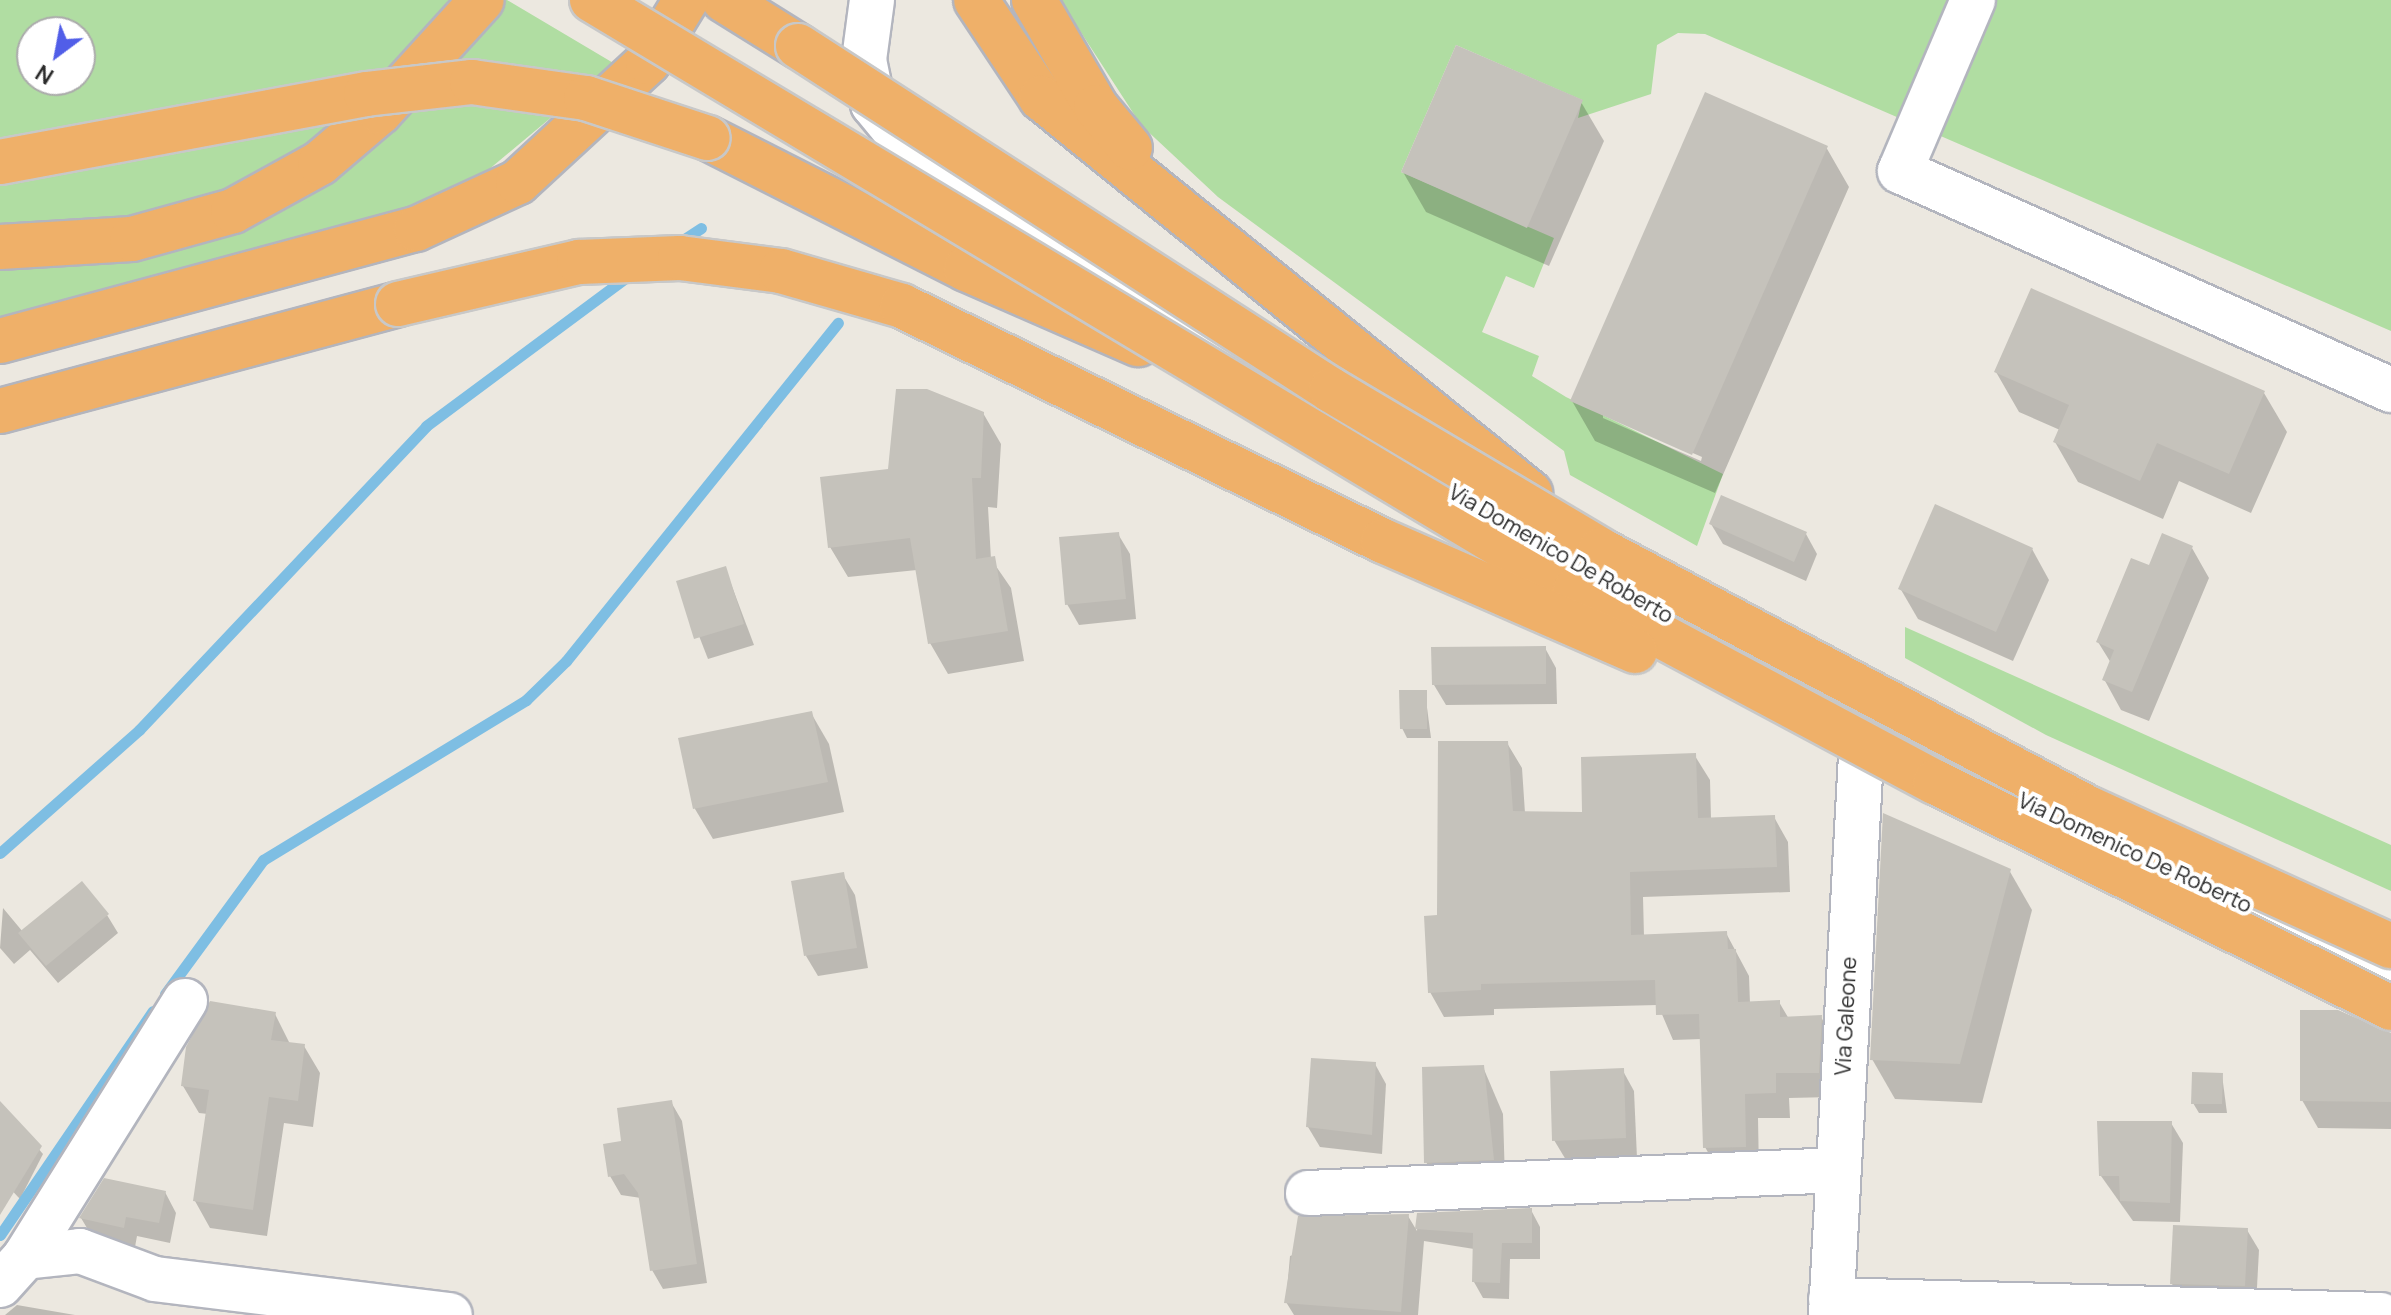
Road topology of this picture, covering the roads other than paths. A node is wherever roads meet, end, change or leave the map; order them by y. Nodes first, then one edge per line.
1 (482, 0) edge
2 (592, 0) edge
3 (686, 0) edge
4 (724, 0) edge
5 (872, 0) edge
6 (976, 0) edge
7 (1034, 0) edge
8 (1973, 0) edge
9 (0, 162) edge
10 (1177, 205) junction
11 (0, 247) edge
12 (0, 341) edge
13 (1213, 377) junction
14 (2391, 390) edge
15 (0, 411) edge
16 (1600, 550) junction
17 (1863, 718) junction
18 (1935, 782) junction
19 (2391, 946) edge
20 (2391, 973) edge
21 (185, 1001) dead end
22 (2391, 1008) edge
23 (1838, 1170) junction
24 (1308, 1193) dead end
25 (13, 1271) edge
26 (1831, 1308) edge
27 (450, 1315) edge
28 (2381, 1315) edge

1 - 11 highway
2 - 13 highway, bridge
3 - 12 highway
4 - 16 highway, bridge
5 - 17 street, Via Domenico De Roberto
6 - 10 highway
7 - 10 highway
8 - 14 street
9 - 13 highway, bridge
10 - 16 highway, bridge
13 - 18 highway, bridge
15 - 18 highway, bridge
16 - 19 highway, bridge
17 - 20 street, Via Domenico De Roberto
17 - 23 street, Via Galeone
18 - 22 highway, bridge
21 - 25 street
23 - 24 street
23 - 26 street, Via Galeone
25 - 27 street
26 - 28 street

